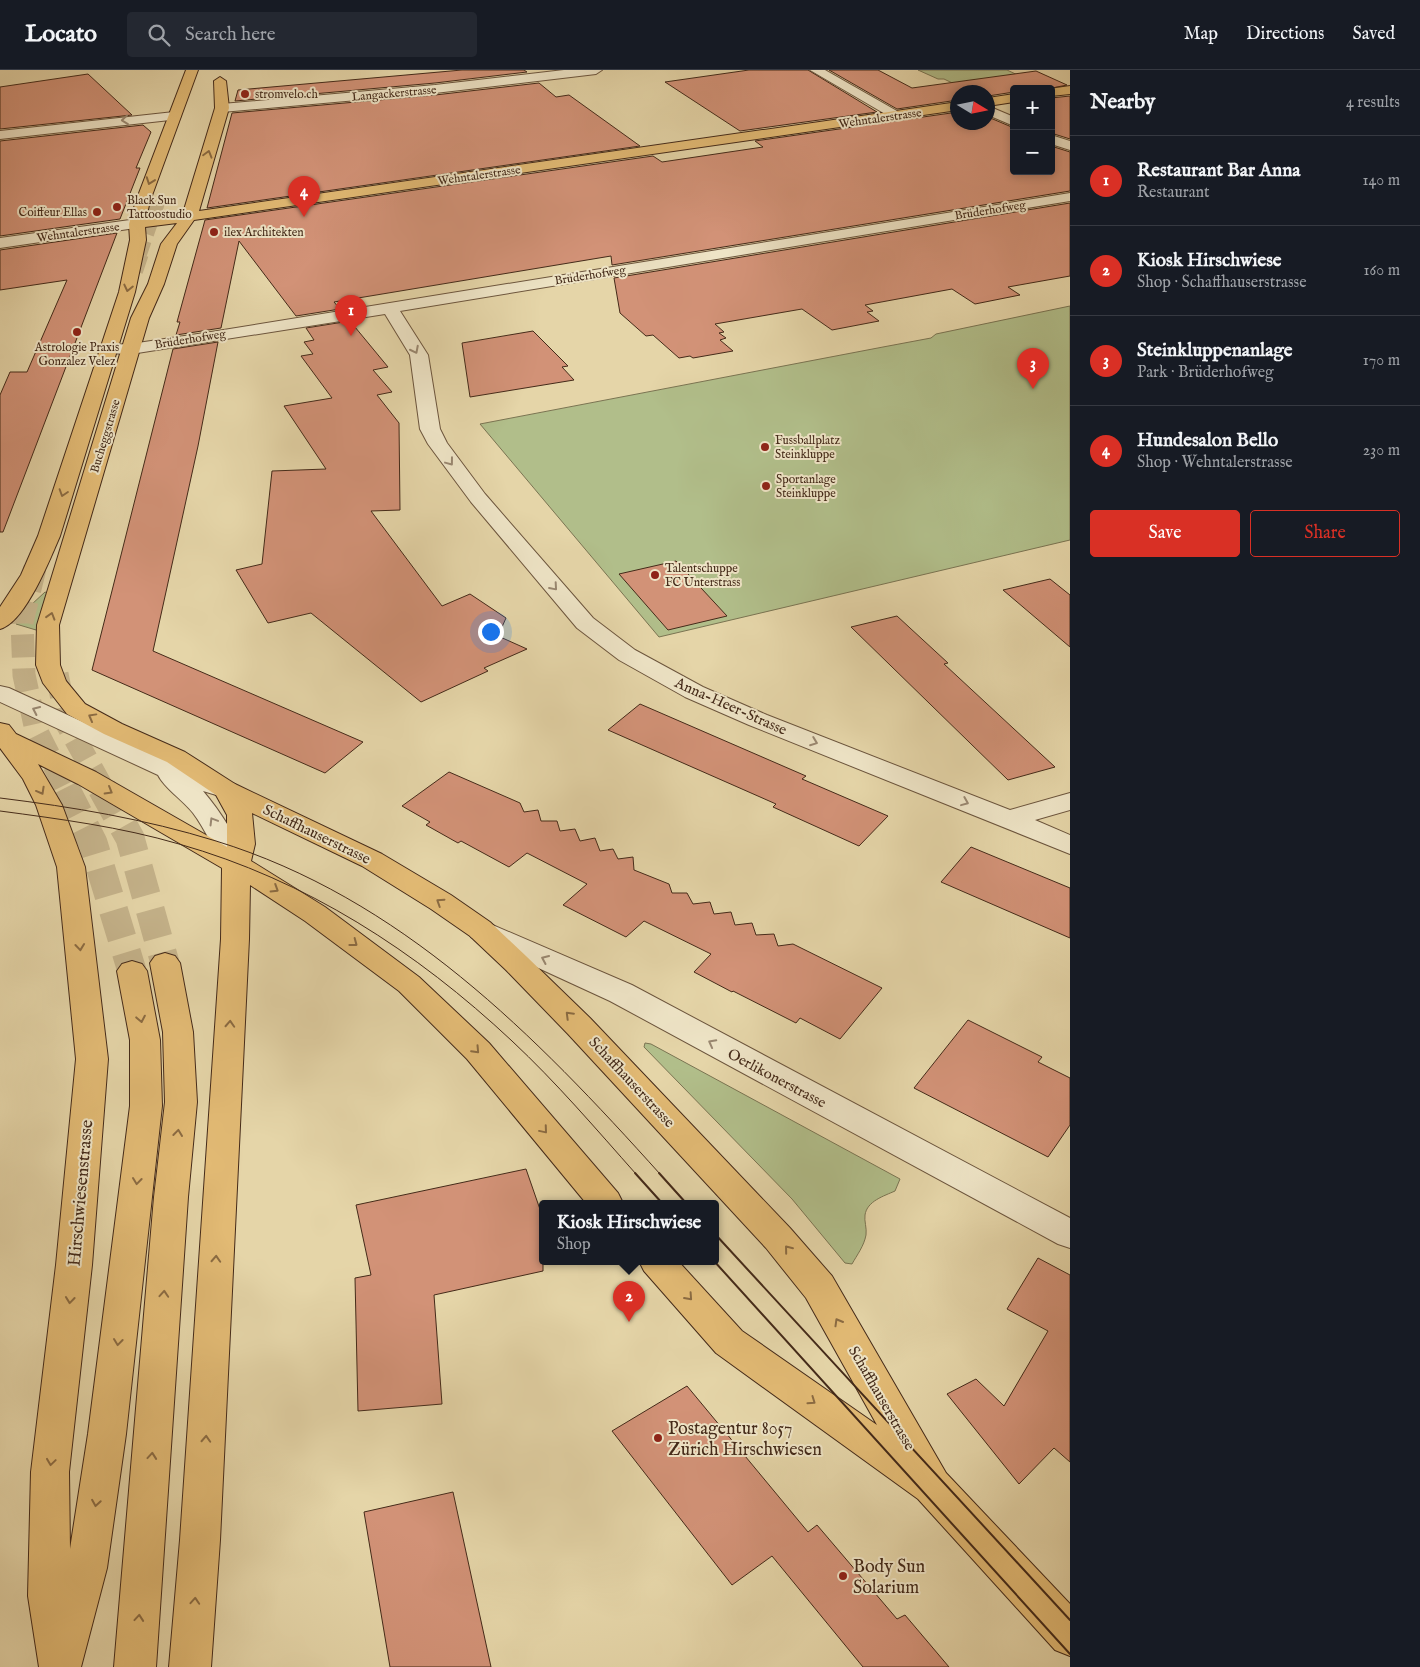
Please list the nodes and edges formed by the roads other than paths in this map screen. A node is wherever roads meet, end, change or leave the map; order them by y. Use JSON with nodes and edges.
{"nodes":[{"id":1,"x":192,"y":70,"type":"edge"},
{"id":2,"x":204,"y":70,"type":"edge"},
{"id":3,"x":596,"y":70,"type":"edge"},
{"id":4,"x":816,"y":70,"type":"edge"},
{"id":5,"x":222,"y":75,"type":"edge"},
{"id":6,"x":1070,"y":90,"type":"edge"},
{"id":7,"x":1055,"y":92,"type":"edge"},
{"id":8,"x":1010,"y":99,"type":"edge"},
{"id":9,"x":995,"y":101,"type":"edge"},
{"id":10,"x":207,"y":104,"type":"dead end"},
{"id":11,"x":950,"y":107,"type":"edge"},
{"id":12,"x":222,"y":108,"type":"junction"},
{"id":13,"x":995,"y":113,"type":"edge"},
{"id":14,"x":897,"y":115,"type":"junction"},
{"id":15,"x":174,"y":116,"type":"junction"},
{"id":16,"x":1010,"y":120,"type":"edge"},
{"id":17,"x":0,"y":135,"type":"edge"},
{"id":18,"x":1055,"y":140,"type":"edge"},
{"id":19,"x":1070,"y":146,"type":"edge"},
{"id":20,"x":163,"y":188,"type":"tunnel mouth"},
{"id":21,"x":1070,"y":197,"type":"edge"},
{"id":22,"x":189,"y":217,"type":"junction"},
{"id":23,"x":137,"y":224,"type":"junction"},
{"id":24,"x":0,"y":243,"type":"edge"},
{"id":25,"x":390,"y":308,"type":"junction"},
{"id":26,"x":131,"y":348,"type":"junction"},
{"id":27,"x":110,"y":349,"type":"junction"},
{"id":28,"x":0,"y":622,"type":"edge"},
{"id":29,"x":48,"y":664,"type":"joint"},
{"id":30,"x":0,"y":693,"type":"edge"},
{"id":31,"x":1,"y":734,"type":"edge"},
{"id":32,"x":160,"y":767,"type":"junction"},
{"id":33,"x":226,"y":790,"type":"junction"},
{"id":34,"x":1070,"y":801,"type":"edge"},
{"id":35,"x":1009,"y":819,"type":"junction"},
{"id":36,"x":1070,"y":845,"type":"edge"},
{"id":37,"x":236,"y":864,"type":"junction"},
{"id":38,"x":480,"y":930,"type":"junction"},
{"id":39,"x":603,"y":1200,"type":"edge"},
{"id":40,"x":1070,"y":1234,"type":"edge"},
{"id":41,"x":660,"y":1265,"type":"edge"},
{"id":42,"x":932,"y":1486,"type":"junction"},
{"id":43,"x":1070,"y":1635,"type":"edge"},
{"id":44,"x":60,"y":1667,"type":"edge"},
{"id":45,"x":135,"y":1667,"type":"edge"},
{"id":46,"x":190,"y":1667,"type":"edge"}],
"edges":[{"from":1,"to":15,"type":"main road","name":"Bucheggstrasse"},
{"from":2,"to":20,"type":"main road"},
{"from":3,"to":12,"type":"street","name":"Langackerstrasse"},
{"from":4,"to":14,"type":"street"},
{"from":5,"to":10,"type":"main road"},
{"from":5,"to":12,"type":"main road"},
{"from":6,"to":7,"type":"main road"},
{"from":8,"to":9,"type":"main road"},
{"from":11,"to":14,"type":"main road","name":"Wehntalerstrasse"},
{"from":22,"to":12,"type":"main road","name":"Bucheggstrasse","one_way":true},
{"from":13,"to":16,"type":"street"},
{"from":14,"to":22,"type":"main road","name":"Wehntalerstrasse"},
{"from":15,"to":17,"type":"street","one_way":true},
{"from":15,"to":23,"type":"main road","name":"Bucheggstrasse","one_way":true},
{"from":18,"to":19,"type":"street"},
{"from":21,"to":25,"type":"street","name":"Brüderhofweg"},
{"from":22,"to":23,"type":"main road","name":"Wehntalerstrasse"},
{"from":22,"to":26,"type":"main road","name":"Bucheggstrasse"},
{"from":23,"to":24,"type":"street","name":"Wehntalerstrasse"},
{"from":23,"to":27,"type":"main road","name":"Bucheggstrasse","one_way":true},
{"from":25,"to":26,"type":"street","name":"Brüderhofweg"},
{"from":25,"to":35,"type":"street","name":"Anna-Heer-Strasse","one_way":true},
{"from":26,"to":27,"type":"street","name":"Brüderhofweg"},
{"from":29,"to":26,"type":"main road","name":"Bucheggstrasse","one_way":true},
{"from":27,"to":28,"type":"main road","name":"Bucheggstrasse","one_way":true},
{"from":33,"to":29,"type":"main road","name":"Schaffhauserstrasse","one_way":true},
{"from":32,"to":30,"type":"street","name":"Schaffhauserstrasse","one_way":true},
{"from":31,"to":37,"type":"main road","one_way":true},
{"from":31,"to":44,"type":"main road","name":"Hirschwiesenstrasse","one_way":true},
{"from":32,"to":33,"type":"street","name":"Schaffhauserstrasse"},
{"from":37,"to":32,"type":"street","one_way":true},
{"from":33,"to":37,"type":"main road"},
{"from":38,"to":33,"type":"main road","name":"Schaffhauserstrasse","one_way":true},
{"from":34,"to":35,"type":"street"},
{"from":35,"to":36,"type":"street","name":"Anna-Heer-Strasse"},
{"from":37,"to":39,"type":"main road","one_way":true},
{"from":46,"to":37,"type":"main road","one_way":true},
{"from":40,"to":38,"type":"street","name":"Oerlikonerstrasse","one_way":true},
{"from":42,"to":38,"type":"main road","name":"Schaffhauserstrasse","one_way":true},
{"from":41,"to":42,"type":"main road","name":"Schaffhauserstrasse","one_way":true},
{"from":42,"to":43,"type":"main road","name":"Schaffhauserstrasse"},
{"from":45,"to":44,"type":"main road","one_way":true}]}
